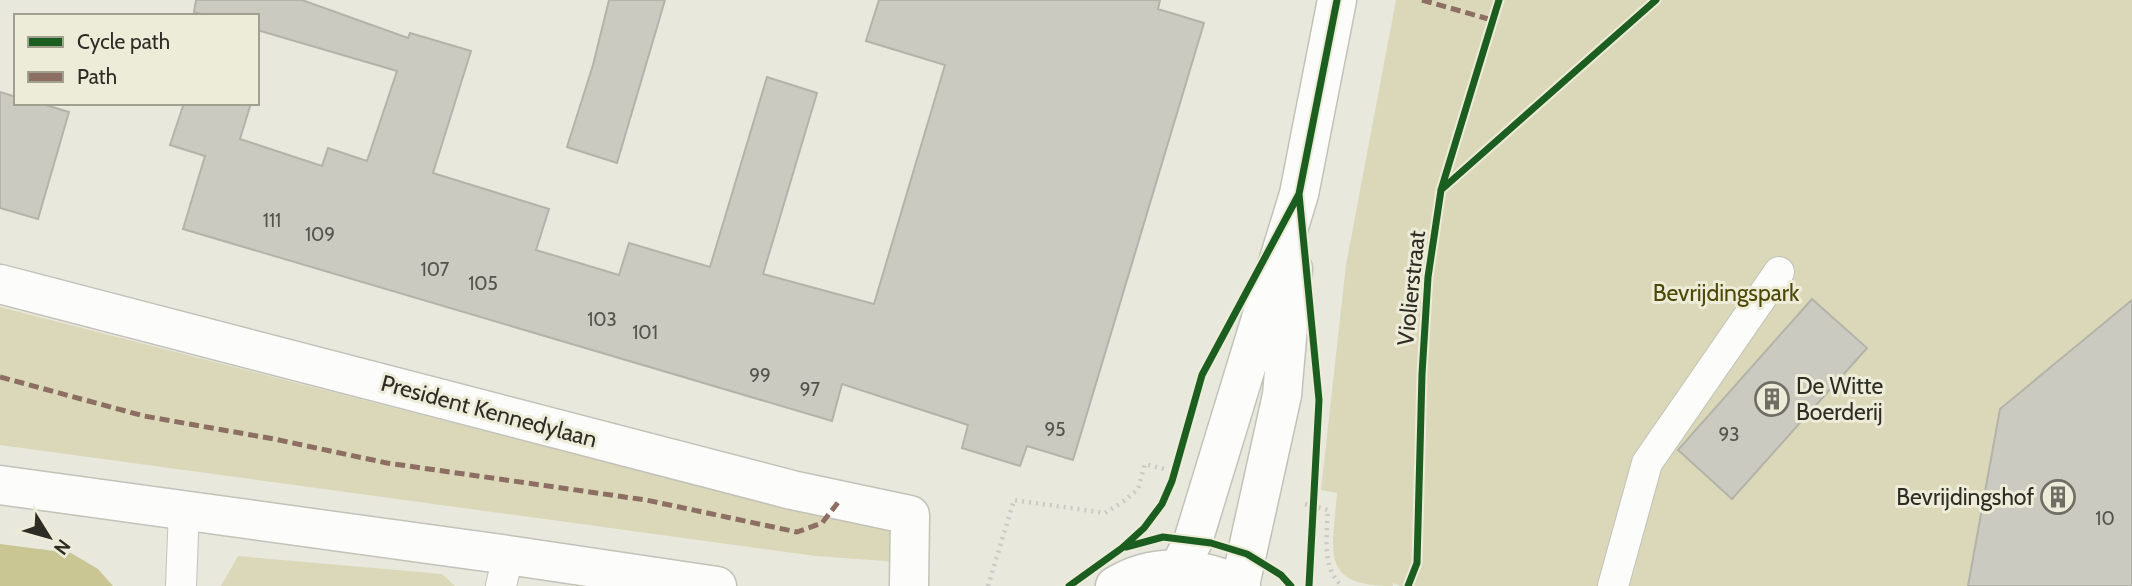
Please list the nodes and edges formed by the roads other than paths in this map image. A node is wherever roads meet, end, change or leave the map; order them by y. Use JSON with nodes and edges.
{"nodes":[{"id":1,"x":1337,"y":0,"type":"edge"},
{"id":2,"x":1299,"y":194,"type":"junction"},
{"id":3,"x":1779,"y":272,"type":"dead end"},
{"id":4,"x":0,"y":285,"type":"edge"},
{"id":5,"x":0,"y":485,"type":"edge"},
{"id":6,"x":184,"y":509,"type":"junction"},
{"id":7,"x":1179,"y":568,"type":"junction"},
{"id":8,"x":505,"y":570,"type":"edge"},
{"id":9,"x":181,"y":586,"type":"edge"},
{"id":10,"x":718,"y":586,"type":"edge"},
{"id":11,"x":909,"y":586,"type":"edge"},
{"id":12,"x":1115,"y":586,"type":"edge"},
{"id":13,"x":1241,"y":586,"type":"edge"},
{"id":14,"x":1614,"y":586,"type":"edge"}],
"edges":[{"from":1,"to":2,"type":"street"},
{"from":2,"to":7,"type":"street"},
{"from":2,"to":13,"type":"street"},
{"from":3,"to":14,"type":"lane"},
{"from":4,"to":11,"type":"street","name":"President Kennedylaan"},
{"from":5,"to":6,"type":"street"},
{"from":6,"to":8,"type":"street"},
{"from":6,"to":9,"type":"lane"},
{"from":7,"to":12,"type":"street"},
{"from":7,"to":13,"type":"street"},
{"from":8,"to":10,"type":"street"}]}
